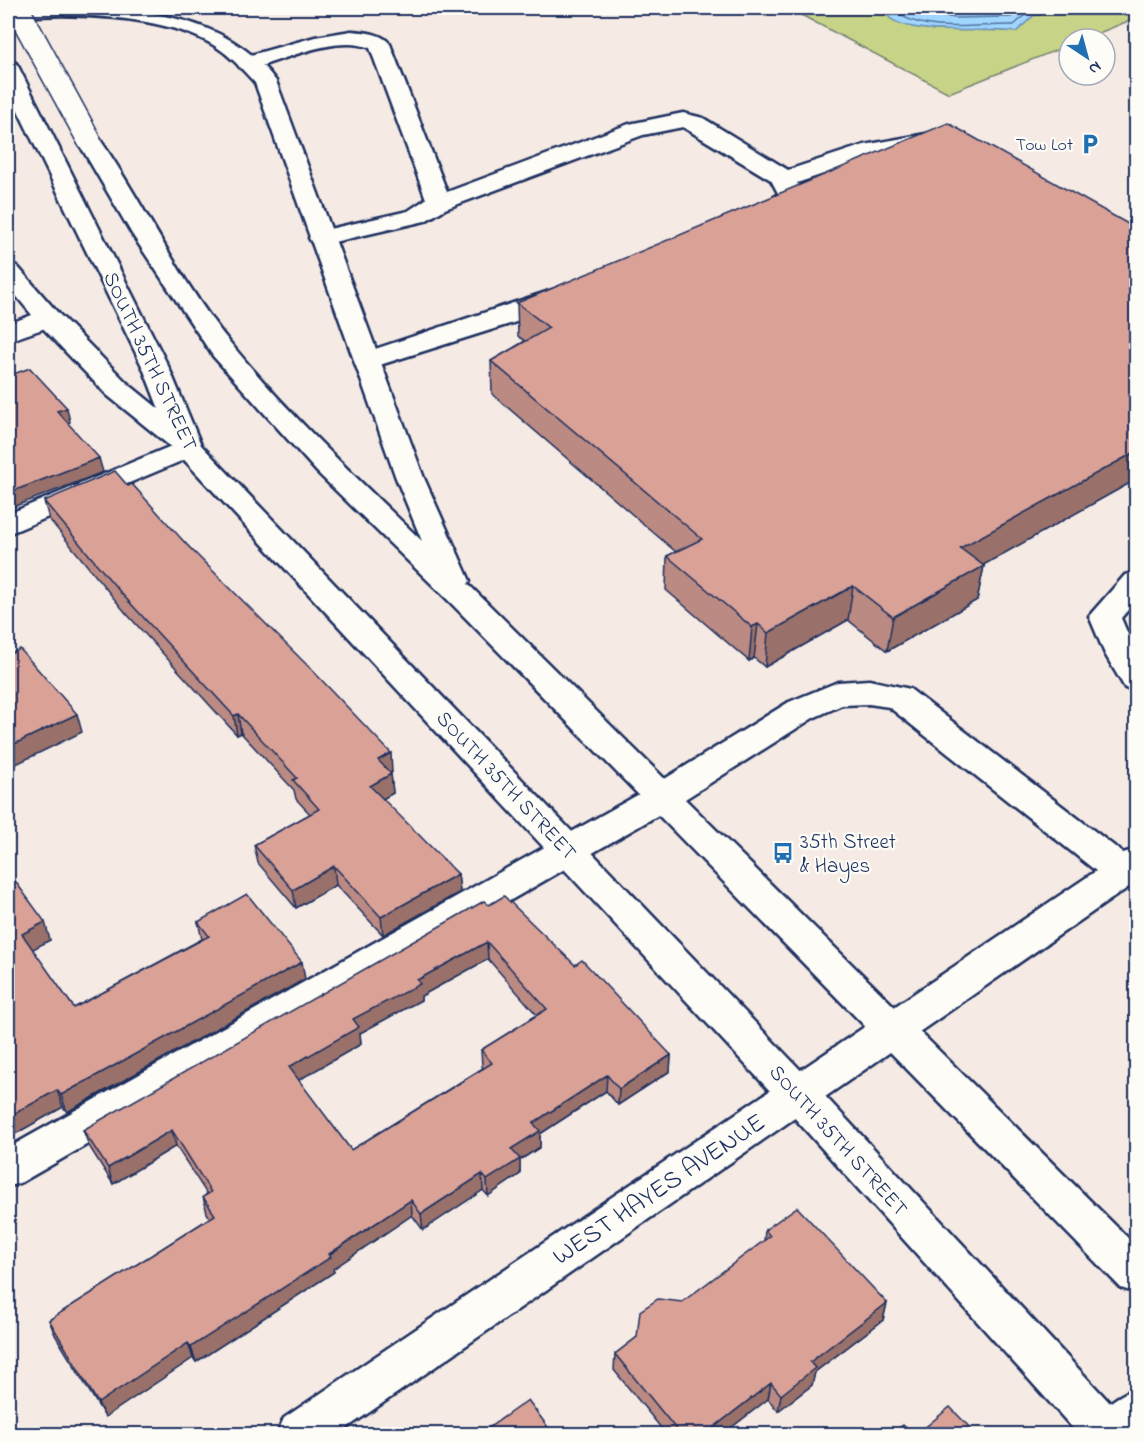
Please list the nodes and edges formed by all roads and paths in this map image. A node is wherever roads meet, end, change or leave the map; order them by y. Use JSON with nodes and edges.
{"nodes":[{"id":1,"x":17,"y":8,"type":"edge"},
{"id":2,"x":70,"y":9,"type":"edge"},
{"id":3,"x":8,"y":12,"type":"edge"},
{"id":4,"x":248,"y":63,"type":"junction"},
{"id":5,"x":8,"y":68,"type":"edge"},
{"id":6,"x":962,"y":145,"type":"edge"},
{"id":7,"x":783,"y":180,"type":"junction"},
{"id":8,"x":436,"y":204,"type":"junction"},
{"id":9,"x":736,"y":225,"type":"edge"},
{"id":10,"x":321,"y":238,"type":"junction"},
{"id":11,"x":8,"y":271,"type":"edge"},
{"id":12,"x":583,"y":286,"type":"edge"},
{"id":13,"x":48,"y":318,"type":"junction"},
{"id":14,"x":8,"y":333,"type":"edge"},
{"id":15,"x":367,"y":362,"type":"junction"},
{"id":16,"x":188,"y":448,"type":"junction"},
{"id":17,"x":8,"y":525,"type":"edge"},
{"id":18,"x":1137,"y":582,"type":"edge"},
{"id":19,"x":462,"y":596,"type":"junction"},
{"id":20,"x":1137,"y":680,"type":"edge"},
{"id":21,"x":662,"y":797,"type":"junction"},
{"id":22,"x":567,"y":849,"type":"junction"},
{"id":23,"x":1130,"y":867,"type":"edge"},
{"id":24,"x":893,"y":1030,"type":"junction"},
{"id":25,"x":797,"y":1093,"type":"junction"},
{"id":26,"x":8,"y":1169,"type":"edge"},
{"id":27,"x":1137,"y":1274,"type":"edge"},
{"id":28,"x":1137,"y":1410,"type":"edge"},
{"id":29,"x":300,"y":1434,"type":"edge"},
{"id":30,"x":1108,"y":1434,"type":"edge"}],
"edges":[{"from":1,"to":19,"type":"main road","bridge":true},
{"from":2,"to":3,"type":"main road"},
{"from":2,"to":4,"type":"main road"},
{"from":4,"to":8,"type":"main road"},
{"from":4,"to":10,"type":"main road"},
{"from":5,"to":16,"type":"main road","name":"SOUTH 35TH STREET"},
{"from":6,"to":7,"type":"main road"},
{"from":7,"to":8,"type":"main road"},
{"from":7,"to":9,"type":"main road"},
{"from":8,"to":10,"type":"main road"},
{"from":10,"to":15,"type":"main road"},
{"from":11,"to":13,"type":"main road"},
{"from":12,"to":15,"type":"main road"},
{"from":13,"to":14,"type":"main road"},
{"from":13,"to":16,"type":"main road"},
{"from":15,"to":19,"type":"main road"},
{"from":16,"to":17,"type":"main road"},
{"from":16,"to":22,"type":"main road","name":"SOUTH 35TH STREET"},
{"from":18,"to":20,"type":"main road"},
{"from":19,"to":21,"type":"main road"},
{"from":21,"to":22,"type":"main road"},
{"from":21,"to":23,"type":"main road"},
{"from":21,"to":24,"type":"main road"},
{"from":22,"to":25,"type":"main road","name":"SOUTH 35TH STREET"},
{"from":22,"to":26,"type":"main road"},
{"from":23,"to":24,"type":"main road","name":"WEST HAYES AVENUE"},
{"from":24,"to":25,"type":"main road","name":"WEST HAYES AVENUE"},
{"from":24,"to":27,"type":"main road"},
{"from":25,"to":29,"type":"main road","name":"WEST HAYES AVENUE"},
{"from":25,"to":30,"type":"main road","name":"SOUTH 35TH STREET"},
{"from":28,"to":30,"type":"main road"}]}
